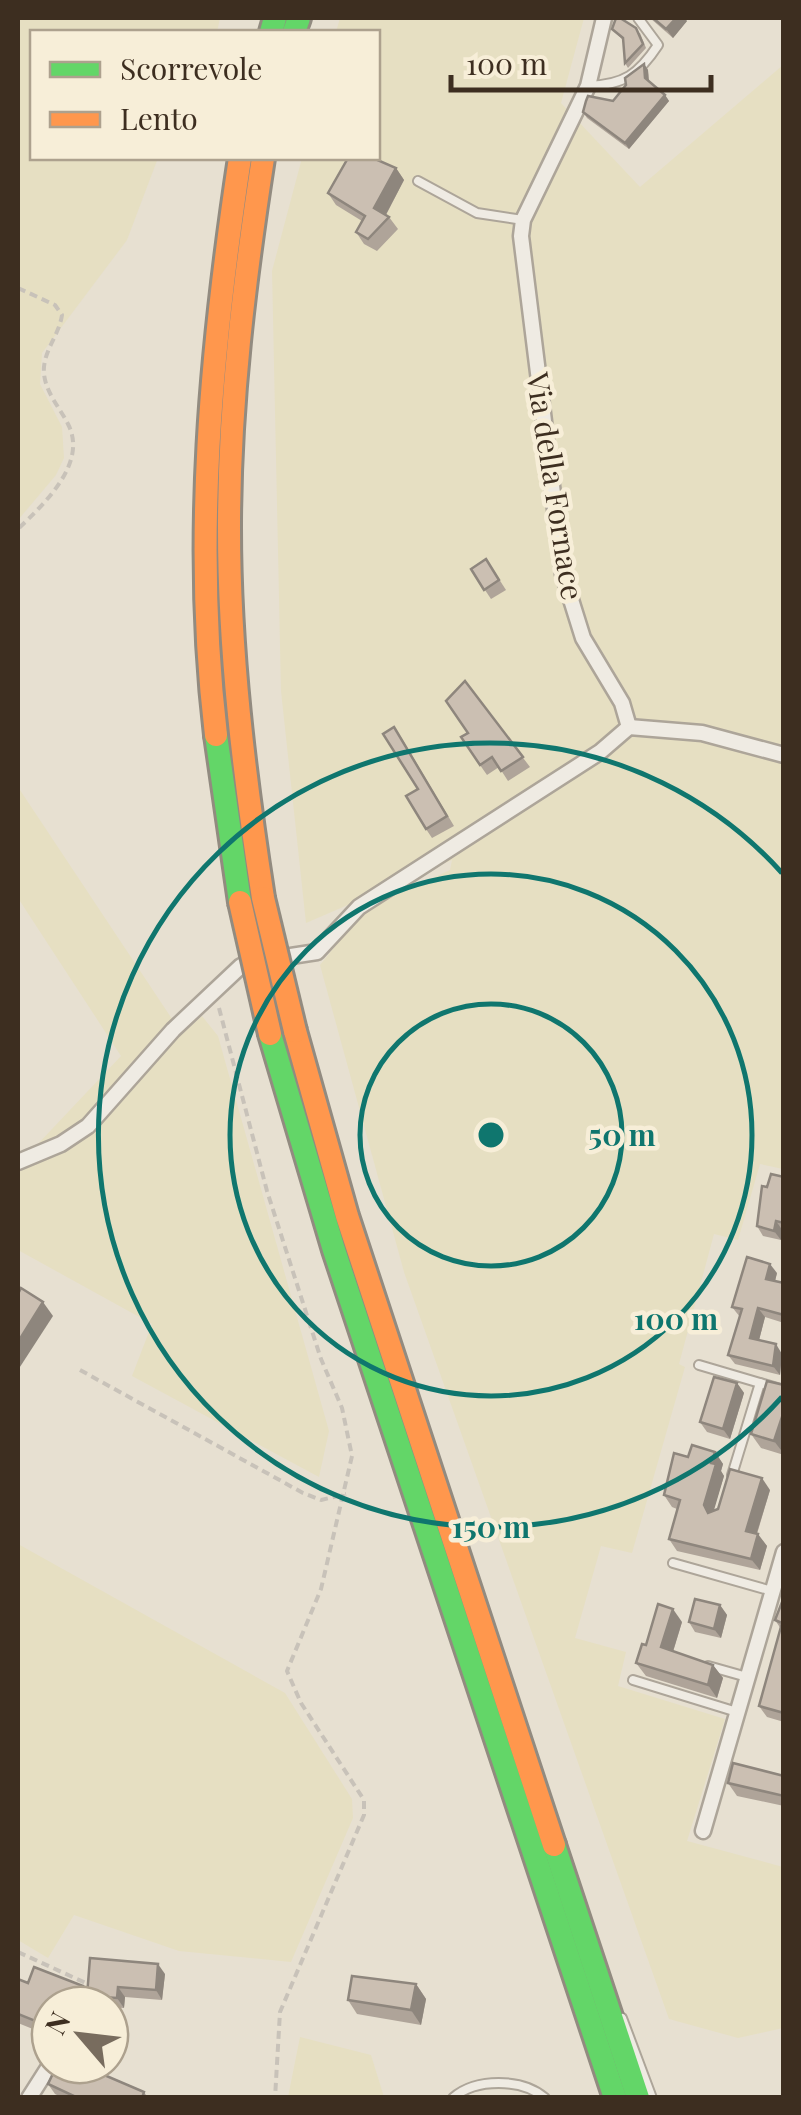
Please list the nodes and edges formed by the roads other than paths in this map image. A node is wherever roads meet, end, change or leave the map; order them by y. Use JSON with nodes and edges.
{"nodes":[{"id":1,"x":604,"y":18,"type":"edge"},
{"id":2,"x":638,"y":18,"type":"edge"},
{"id":3,"x":588,"y":86,"type":"junction"},
{"id":4,"x":240,"y":160,"type":"edge"},
{"id":5,"x":263,"y":160,"type":"edge"},
{"id":6,"x":418,"y":181,"type":"dead end"},
{"id":7,"x":522,"y":220,"type":"junction"},
{"id":8,"x":629,"y":727,"type":"junction"},
{"id":9,"x":784,"y":755,"type":"edge"},
{"id":10,"x":252,"y":900,"type":"junction"},
{"id":11,"x":291,"y":956,"type":"dead end"},
{"id":12,"x":241,"y":966,"type":"dead end"},
{"id":13,"x":18,"y":1162,"type":"edge"},
{"id":14,"x":699,"y":1365,"type":"dead end"},
{"id":15,"x":760,"y":1383,"type":"junction"},
{"id":16,"x":784,"y":1390,"type":"edge"},
{"id":17,"x":729,"y":1484,"type":"edge"},
{"id":18,"x":784,"y":1552,"type":"edge"},
{"id":19,"x":673,"y":1562,"type":"dead end"},
{"id":20,"x":775,"y":1599,"type":"edge"},
{"id":21,"x":694,"y":1662,"type":"edge"},
{"id":22,"x":747,"y":1676,"type":"junction"},
{"id":23,"x":633,"y":1680,"type":"dead end"},
{"id":24,"x":737,"y":1712,"type":"junction"},
{"id":25,"x":703,"y":1831,"type":"dead end"},
{"id":26,"x":600,"y":1981,"type":"junction"},
{"id":27,"x":453,"y":2098,"type":"edge"},
{"id":28,"x":545,"y":2098,"type":"edge"},
{"id":29,"x":615,"y":2098,"type":"edge"},
{"id":30,"x":638,"y":2098,"type":"edge"},
{"id":31,"x":652,"y":2098,"type":"edge"}],
"edges":[{"from":1,"to":3,"type":"street"},
{"from":2,"to":3,"type":"lane"},
{"from":3,"to":7,"type":"street"},
{"from":4,"to":10,"type":"highway"},
{"from":5,"to":10,"type":"highway"},
{"from":6,"to":7,"type":"lane"},
{"from":7,"to":8,"type":"street","name":"Via della Fornace"},
{"from":8,"to":9,"type":"street"},
{"from":8,"to":11,"type":"street"},
{"from":10,"to":26,"type":"highway","bridge":true},
{"from":10,"to":29,"type":"highway","bridge":true},
{"from":12,"to":13,"type":"street"},
{"from":14,"to":15,"type":"lane"},
{"from":15,"to":16,"type":"lane"},
{"from":15,"to":17,"type":"lane"},
{"from":18,"to":20,"type":"street"},
{"from":19,"to":20,"type":"lane"},
{"from":20,"to":22,"type":"street"},
{"from":21,"to":22,"type":"lane"},
{"from":22,"to":24,"type":"street"},
{"from":23,"to":24,"type":"lane"},
{"from":24,"to":25,"type":"street"},
{"from":26,"to":30,"type":"highway"},
{"from":26,"to":31,"type":"lane"},
{"from":27,"to":28,"type":"lane"}]}
